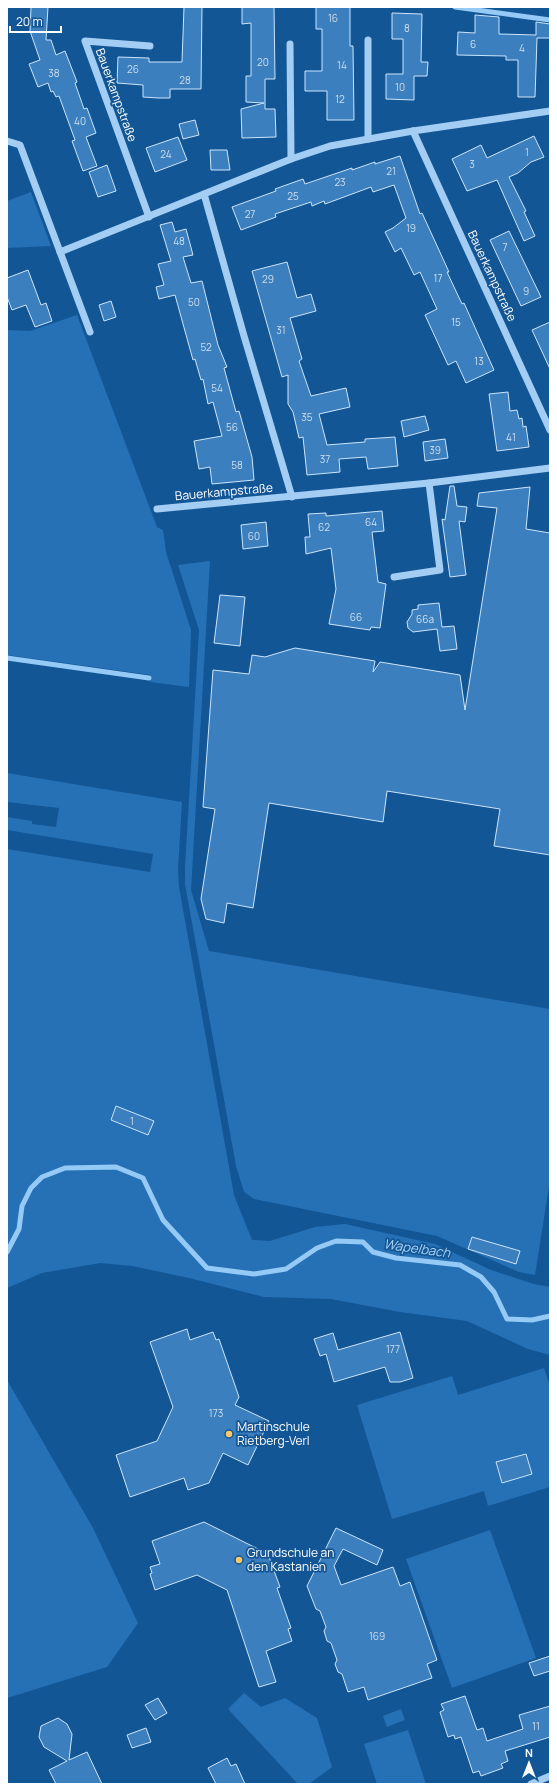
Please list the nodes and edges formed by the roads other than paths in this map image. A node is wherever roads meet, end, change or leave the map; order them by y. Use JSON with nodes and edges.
{"nodes":[{"id":1,"x":368,"y":40,"type":"dead end"},
{"id":2,"x":290,"y":44,"type":"dead end"},
{"id":3,"x":150,"y":46,"type":"dead end"},
{"id":4,"x":550,"y":111,"type":"edge"},
{"id":5,"x":413,"y":131,"type":"junction"},
{"id":6,"x":368,"y":139,"type":"junction"},
{"id":7,"x":7,"y":141,"type":"edge"},
{"id":8,"x":291,"y":159,"type":"junction"},
{"id":9,"x":204,"y":194,"type":"junction"},
{"id":10,"x":149,"y":217,"type":"junction"},
{"id":11,"x":60,"y":252,"type":"junction"},
{"id":12,"x":90,"y":332,"type":"dead end"},
{"id":13,"x":550,"y":430,"type":"edge"},
{"id":14,"x":550,"y":468,"type":"edge"},
{"id":15,"x":429,"y":483,"type":"junction"},
{"id":16,"x":292,"y":496,"type":"junction"},
{"id":17,"x":157,"y":509,"type":"dead end"},
{"id":18,"x":394,"y":577,"type":"dead end"},
{"id":19,"x":550,"y":1776,"type":"edge"},
{"id":20,"x":531,"y":1784,"type":"edge"}],
"edges":[{"from":1,"to":6,"type":"street"},
{"from":2,"to":8,"type":"street"},
{"from":3,"to":10,"type":"street","name":"Bauerkampstraße"},
{"from":4,"to":5,"type":"street"},
{"from":5,"to":6,"type":"street"},
{"from":5,"to":13,"type":"street","name":"Bauerkampstraße"},
{"from":6,"to":8,"type":"street"},
{"from":7,"to":11,"type":"street"},
{"from":8,"to":9,"type":"street"},
{"from":9,"to":10,"type":"street"},
{"from":9,"to":16,"type":"street","name":"Bauerkampstraße"},
{"from":10,"to":11,"type":"street"},
{"from":11,"to":12,"type":"street"},
{"from":14,"to":15,"type":"street","name":"Bauerkampstraße"},
{"from":15,"to":16,"type":"street","name":"Bauerkampstraße"},
{"from":15,"to":18,"type":"street"},
{"from":16,"to":17,"type":"street","name":"Bauerkampstraße"},
{"from":19,"to":20,"type":"street"}]}
